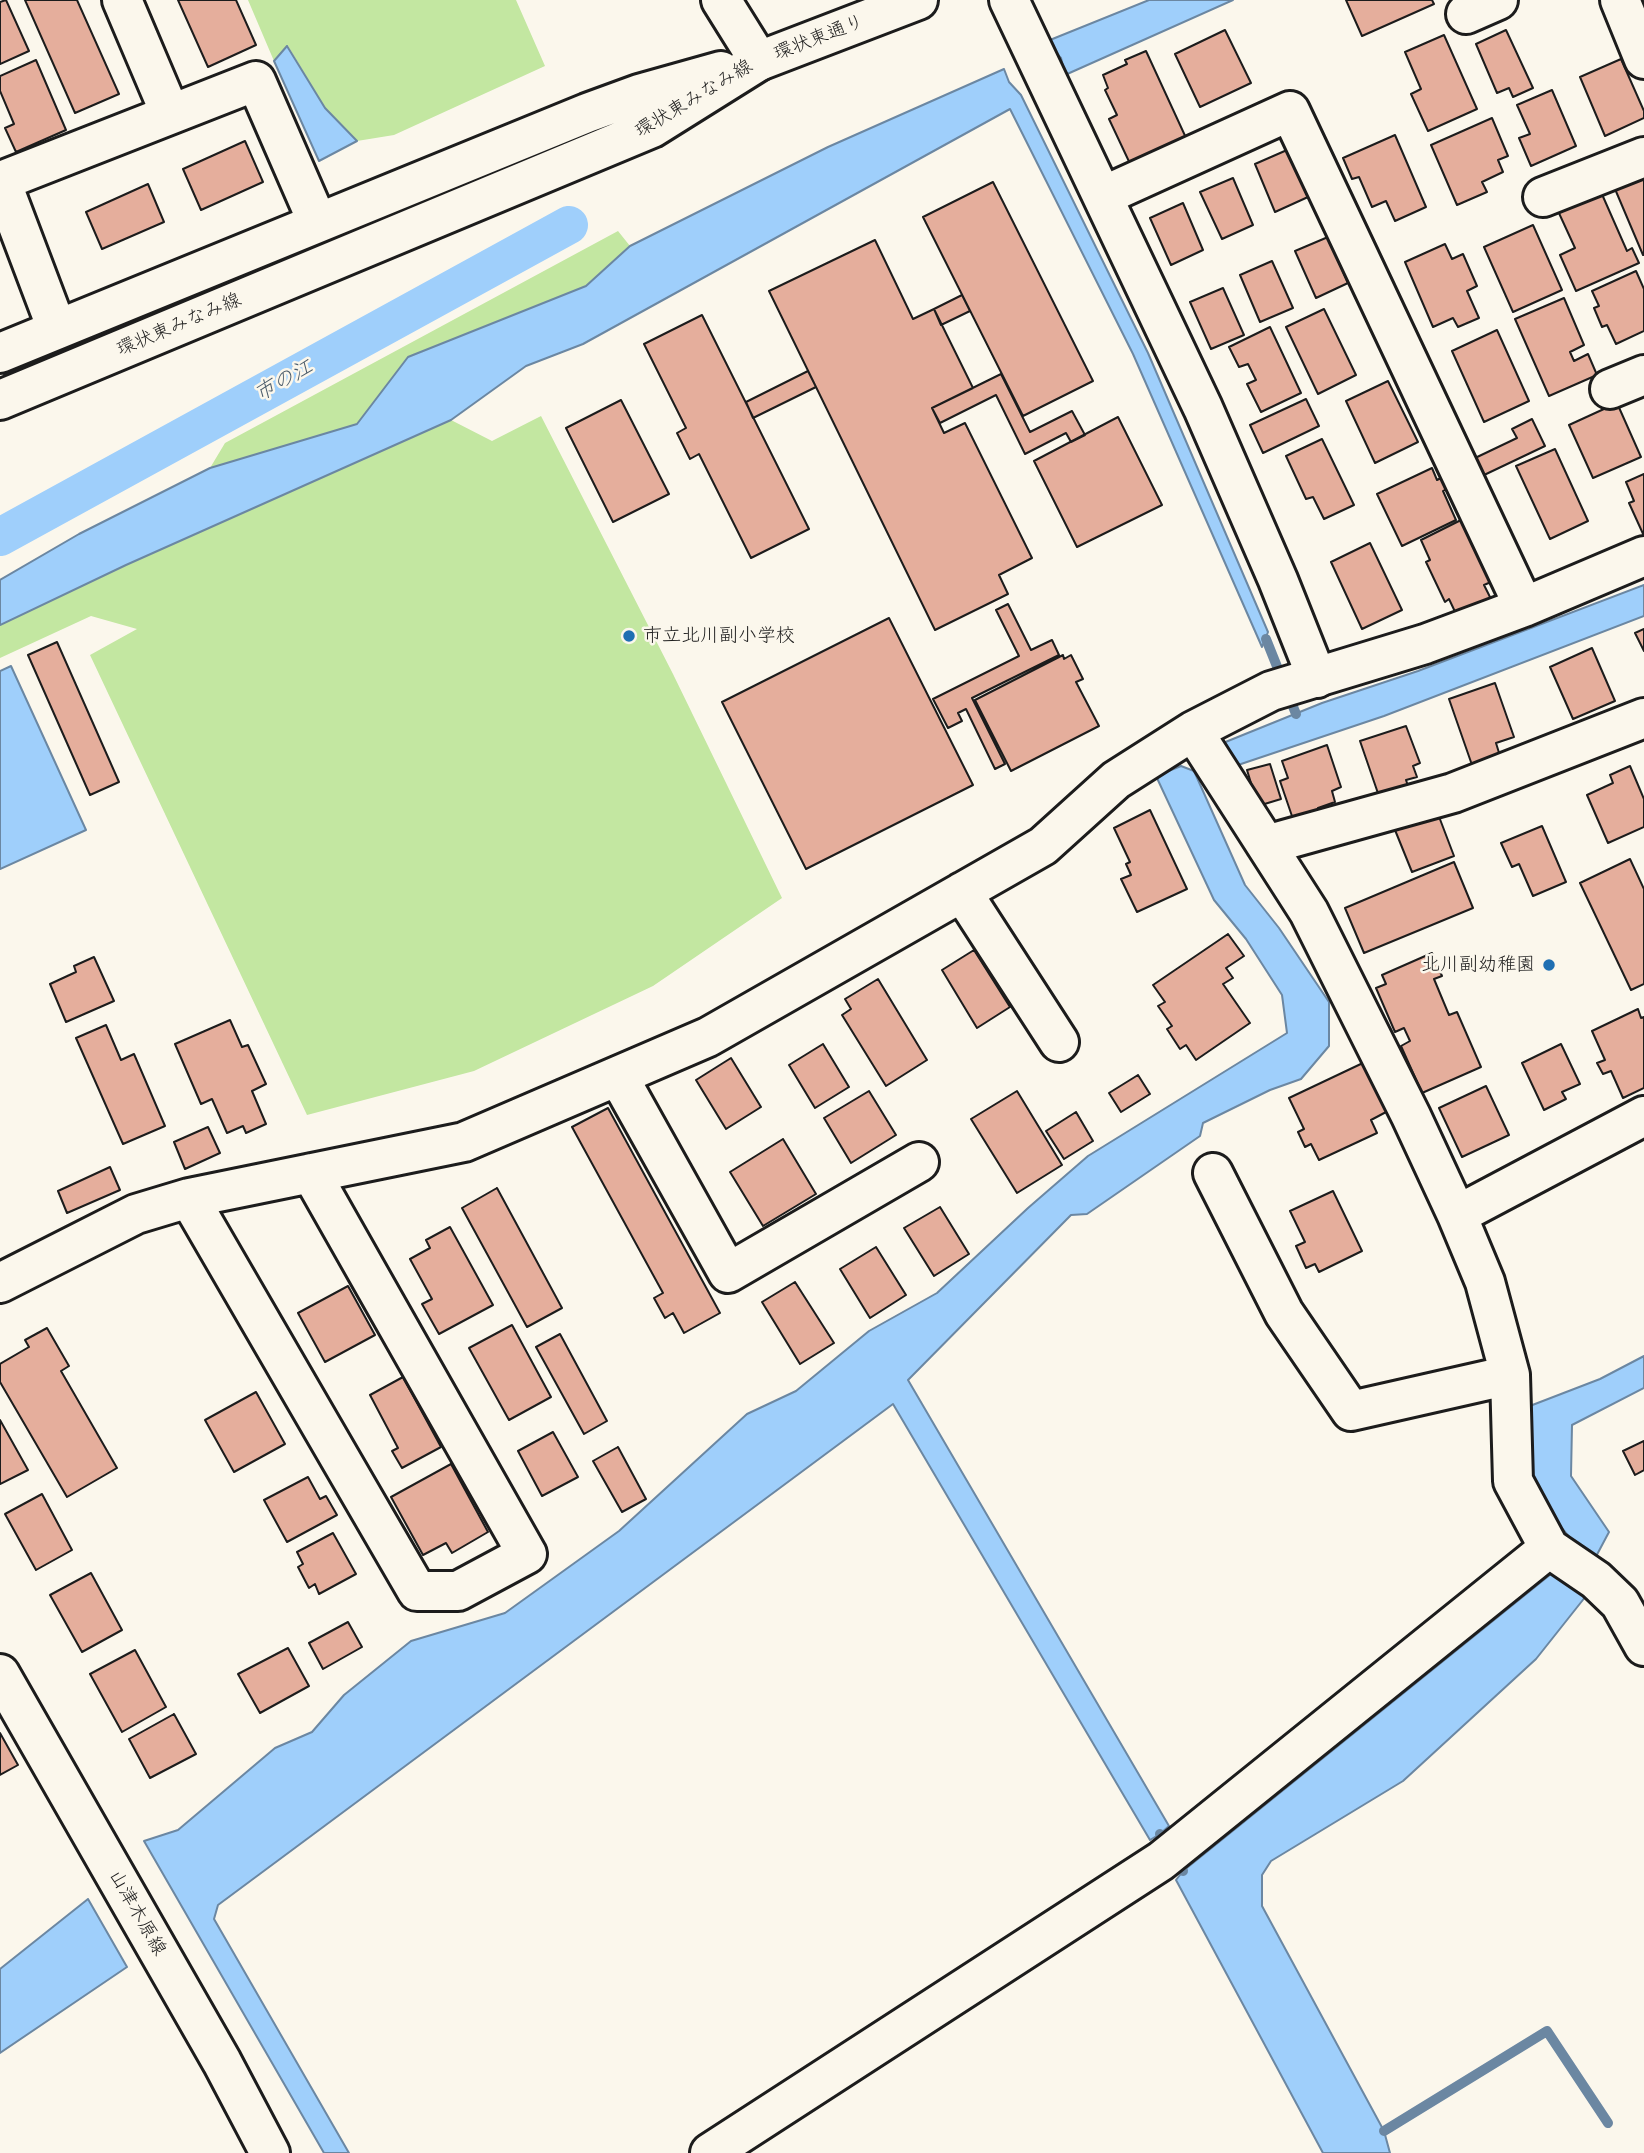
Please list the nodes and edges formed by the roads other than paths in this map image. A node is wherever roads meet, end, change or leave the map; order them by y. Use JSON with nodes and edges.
{"nodes":[{"id":1,"x":122,"y":0,"type":"edge"},
{"id":2,"x":721,"y":0,"type":"edge"},
{"id":3,"x":918,"y":0,"type":"edge"},
{"id":4,"x":1009,"y":0,"type":"edge"},
{"id":5,"x":1620,"y":0,"type":"edge"},
{"id":6,"x":1644,"y":59,"type":"edge"},
{"id":7,"x":759,"y":61,"type":"junction"},
{"id":8,"x":170,"y":113,"type":"junction"},
{"id":9,"x":1644,"y":157,"type":"edge"},
{"id":10,"x":1,"y":180,"type":"edge"},
{"id":11,"x":1103,"y":196,"type":"junction"},
{"id":12,"x":1543,"y":197,"type":"dead end"},
{"id":13,"x":317,"y":221,"type":"junction"},
{"id":14,"x":57,"y":329,"type":"junction"},
{"id":15,"x":0,"y":353,"type":"edge"},
{"id":16,"x":0,"y":400,"type":"edge"},
{"id":17,"x":1644,"y":556,"type":"edge"},
{"id":18,"x":1524,"y":607,"type":"junction"},
{"id":19,"x":1298,"y":683,"type":"junction"},
{"id":20,"x":1644,"y":718,"type":"edge"},
{"id":21,"x":1207,"y":752,"type":"junction"},
{"id":22,"x":1266,"y":845,"type":"junction"},
{"id":23,"x":962,"y":892,"type":"junction"},
{"id":24,"x":1059,"y":1042,"type":"dead end"},
{"id":25,"x":618,"y":1076,"type":"junction"},
{"id":26,"x":1644,"y":1116,"type":"edge"},
{"id":27,"x":919,"y":1163,"type":"dead end"},
{"id":28,"x":311,"y":1173,"type":"junction"},
{"id":29,"x":1213,"y":1173,"type":"dead end"},
{"id":30,"x":189,"y":1198,"type":"junction"},
{"id":31,"x":1457,"y":1215,"type":"junction"},
{"id":32,"x":0,"y":1283,"type":"edge"},
{"id":33,"x":1510,"y":1375,"type":"junction"},
{"id":34,"x":1596,"y":1577,"type":"edge"},
{"id":35,"x":1644,"y":1646,"type":"edge"},
{"id":36,"x":0,"y":1674,"type":"edge"},
{"id":37,"x":270,"y":2153,"type":"edge"},
{"id":38,"x":710,"y":2153,"type":"edge"}],
"edges":[{"from":1,"to":8,"type":"street"},
{"from":2,"to":7,"type":"street"},
{"from":3,"to":7,"type":"street","name":"環状東通り"},
{"from":4,"to":11,"type":"street"},
{"from":5,"to":6,"type":"street"},
{"from":7,"to":13,"type":"street","name":"環状東みなみ線"},
{"from":7,"to":16,"type":"street","name":"環状東みなみ線"},
{"from":8,"to":10,"type":"street"},
{"from":8,"to":13,"type":"street"},
{"from":9,"to":12,"type":"street"},
{"from":10,"to":14,"type":"street"},
{"from":11,"to":18,"type":"street"},
{"from":11,"to":19,"type":"street"},
{"from":13,"to":14,"type":"street","name":"環状東みなみ線"},
{"from":14,"to":15,"type":"street","name":"環状東みなみ線"},
{"from":17,"to":18,"type":"street"},
{"from":18,"to":19,"type":"street"},
{"from":19,"to":21,"type":"street"},
{"from":20,"to":22,"type":"street"},
{"from":21,"to":22,"type":"street"},
{"from":21,"to":23,"type":"street"},
{"from":22,"to":31,"type":"street"},
{"from":23,"to":24,"type":"street"},
{"from":23,"to":25,"type":"street"},
{"from":25,"to":27,"type":"street"},
{"from":25,"to":28,"type":"street"},
{"from":26,"to":31,"type":"street"},
{"from":28,"to":30,"type":"street"},
{"from":28,"to":30,"type":"street"},
{"from":29,"to":33,"type":"street"},
{"from":30,"to":32,"type":"street"},
{"from":31,"to":33,"type":"street"},
{"from":33,"to":34,"type":"street"},
{"from":34,"to":35,"type":"street"},
{"from":34,"to":38,"type":"street"},
{"from":36,"to":37,"type":"street","name":"山津木原線"}]}
